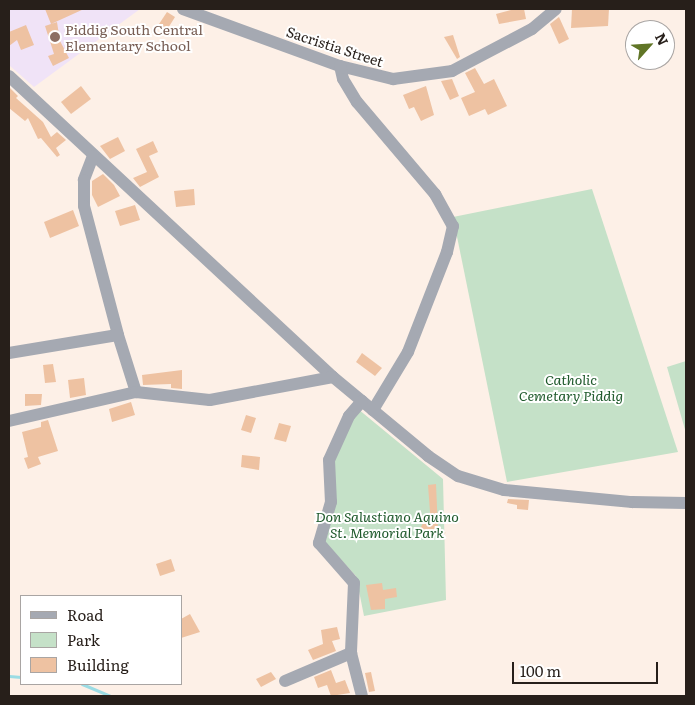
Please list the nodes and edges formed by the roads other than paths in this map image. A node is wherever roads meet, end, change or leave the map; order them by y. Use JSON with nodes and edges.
{"nodes":[{"id":1,"x":183,"y":9,"type":"edge"},
{"id":2,"x":556,"y":9,"type":"edge"},
{"id":3,"x":340,"y":66,"type":"junction"},
{"id":4,"x":9,"y":76,"type":"edge"},
{"id":5,"x":93,"y":156,"type":"junction"},
{"id":6,"x":118,"y":335,"type":"junction"},
{"id":7,"x":9,"y":353,"type":"edge"},
{"id":8,"x":333,"y":377,"type":"junction"},
{"id":9,"x":136,"y":392,"type":"junction"},
{"id":10,"x":362,"y":401,"type":"junction"},
{"id":11,"x":373,"y":410,"type":"junction"},
{"id":12,"x":9,"y":421,"type":"edge"},
{"id":13,"x":686,"y":502,"type":"edge"},
{"id":14,"x":351,"y":653,"type":"junction"},
{"id":15,"x":285,"y":681,"type":"dead end"},
{"id":16,"x":362,"y":696,"type":"edge"}],
"edges":[{"from":1,"to":3,"type":"street","name":"Sacristia Street"},
{"from":2,"to":3,"type":"street","name":"Sacristia Street"},
{"from":3,"to":11,"type":"street"},
{"from":4,"to":5,"type":"street"},
{"from":5,"to":6,"type":"street"},
{"from":5,"to":8,"type":"street"},
{"from":6,"to":7,"type":"street"},
{"from":6,"to":9,"type":"street"},
{"from":8,"to":9,"type":"street"},
{"from":8,"to":10,"type":"street"},
{"from":9,"to":12,"type":"street"},
{"from":10,"to":11,"type":"street"},
{"from":10,"to":14,"type":"street"},
{"from":11,"to":13,"type":"street"},
{"from":14,"to":15,"type":"street"},
{"from":14,"to":16,"type":"street"}]}
